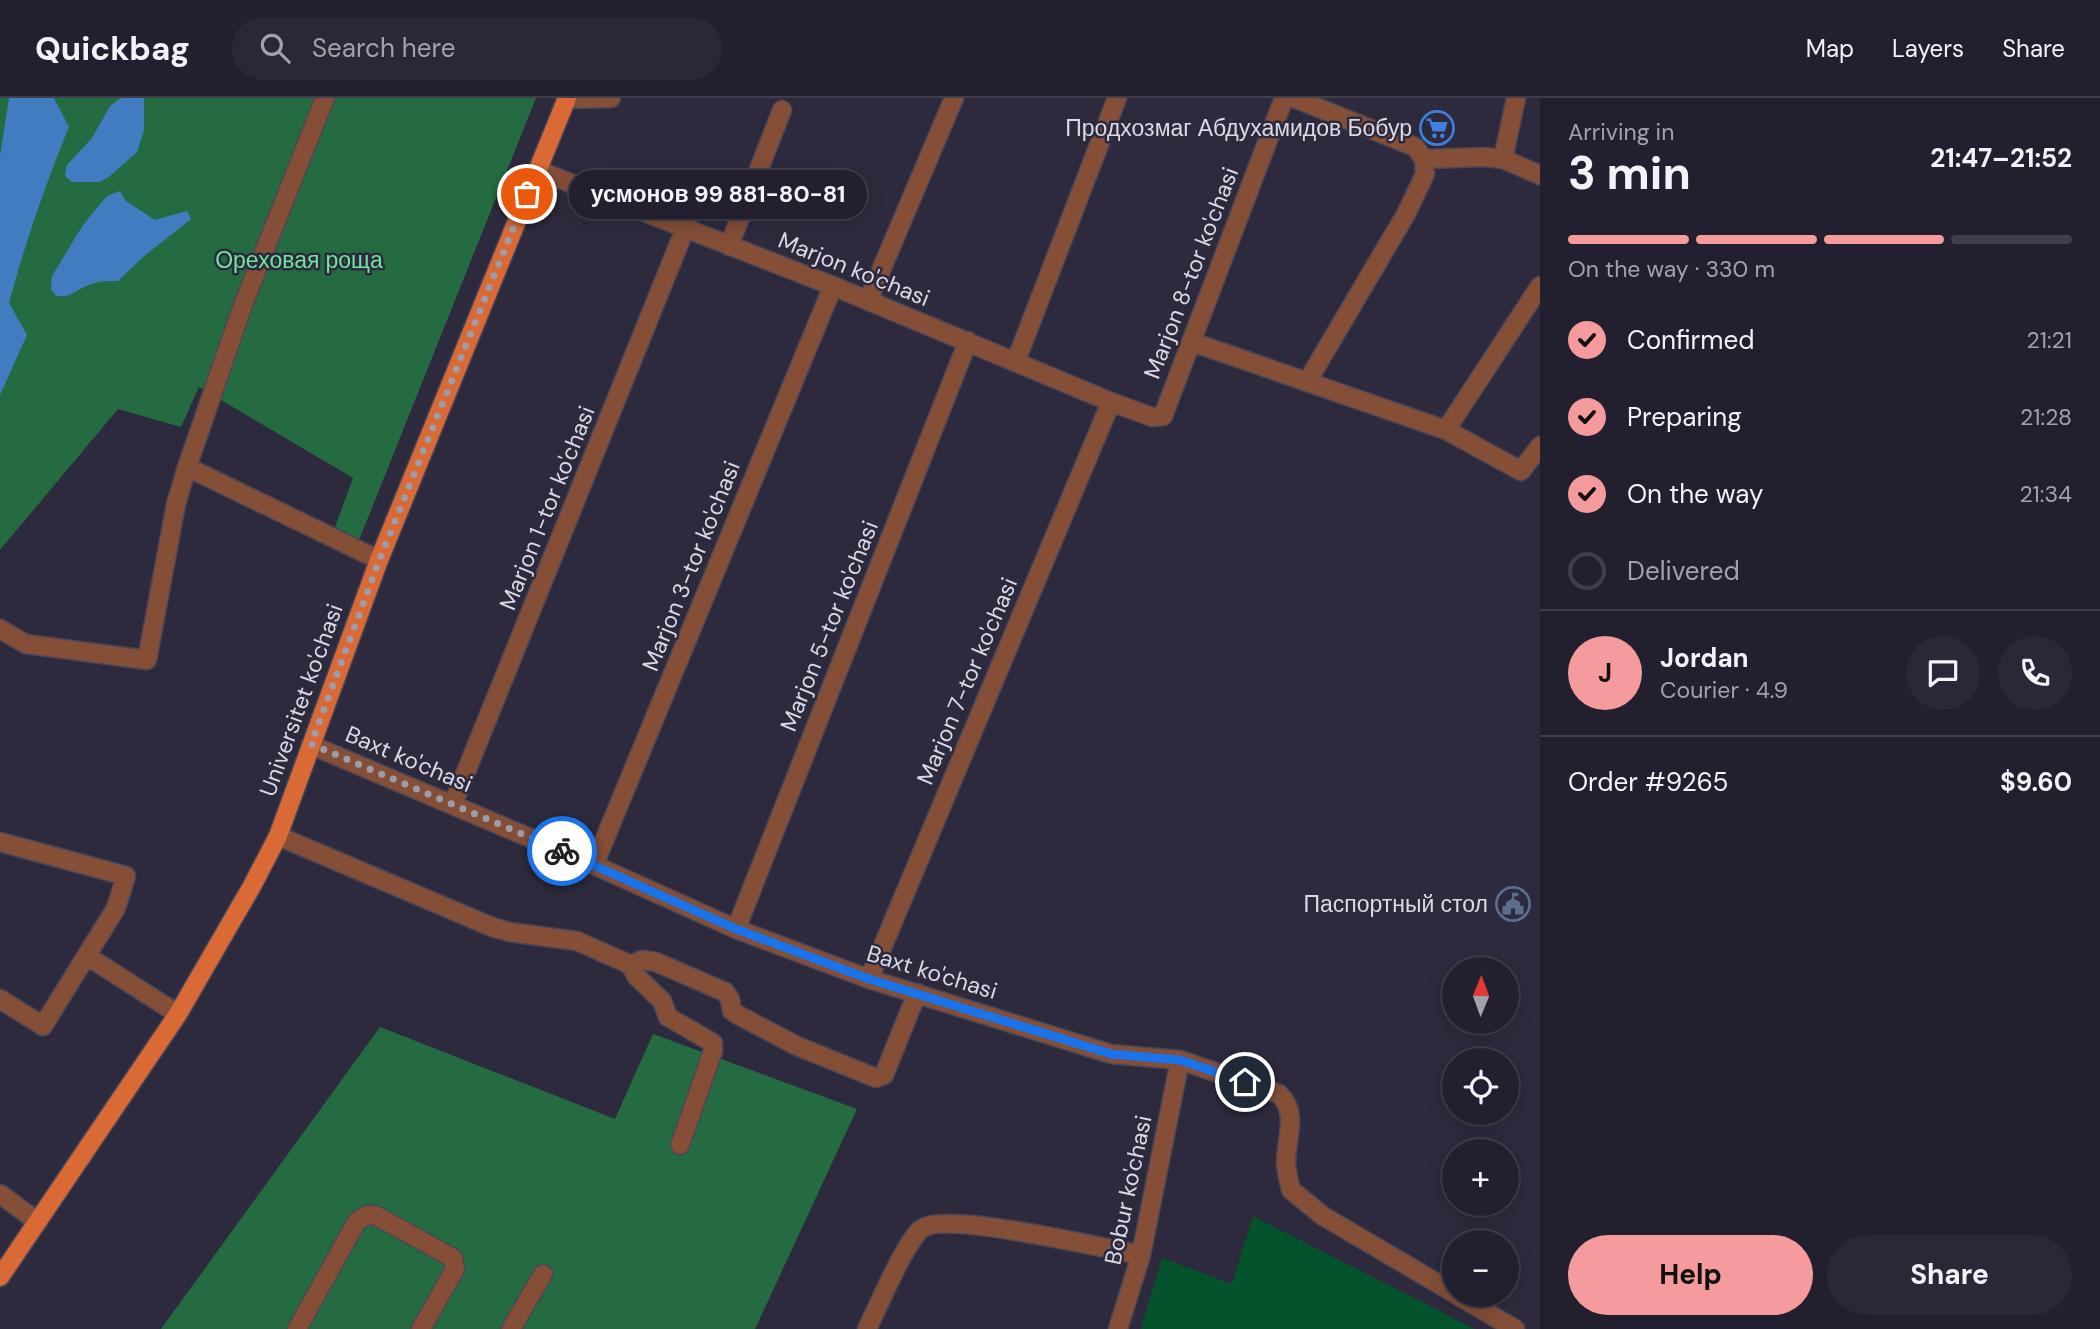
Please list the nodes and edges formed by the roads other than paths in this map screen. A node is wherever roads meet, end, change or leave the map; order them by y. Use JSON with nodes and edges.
{"nodes":[{"id":1,"x":325,"y":98,"type":"edge"},
{"id":2,"x":611,"y":98,"type":"edge"},
{"id":3,"x":954,"y":98,"type":"edge"},
{"id":4,"x":1117,"y":98,"type":"edge"},
{"id":5,"x":1284,"y":98,"type":"edge"},
{"id":6,"x":1294,"y":98,"type":"edge"},
{"id":7,"x":1516,"y":98,"type":"edge"},
{"id":8,"x":566,"y":99,"type":"edge"},
{"id":9,"x":782,"y":110,"type":"dead end"},
{"id":10,"x":1424,"y":159,"type":"junction"},
{"id":11,"x":1503,"y":159,"type":"junction"},
{"id":12,"x":537,"y":170,"type":"junction"},
{"id":13,"x":1540,"y":174,"type":"edge"},
{"id":14,"x":685,"y":229,"type":"junction"},
{"id":15,"x":729,"y":246,"type":"junction"},
{"id":16,"x":833,"y":286,"type":"junction"},
{"id":17,"x":1540,"y":286,"type":"edge"},
{"id":18,"x":868,"y":301,"type":"junction"},
{"id":19,"x":968,"y":341,"type":"junction"},
{"id":20,"x":1192,"y":342,"type":"junction"},
{"id":21,"x":1016,"y":361,"type":"junction"},
{"id":22,"x":1307,"y":382,"type":"junction"},
{"id":23,"x":1111,"y":402,"type":"junction"},
{"id":24,"x":1152,"y":416,"type":"joint"},
{"id":25,"x":1446,"y":430,"type":"junction"},
{"id":26,"x":1540,"y":446,"type":"edge"},
{"id":27,"x":187,"y":467,"type":"junction"},
{"id":28,"x":379,"y":561,"type":"junction"},
{"id":29,"x":0,"y":629,"type":"edge"},
{"id":30,"x":311,"y":744,"type":"junction"},
{"id":31,"x":453,"y":804,"type":"junction"},
{"id":32,"x":278,"y":836,"type":"junction"},
{"id":33,"x":0,"y":842,"type":"edge"},
{"id":34,"x":594,"y":865,"type":"junction"},
{"id":35,"x":736,"y":929,"type":"junction"},
{"id":36,"x":87,"y":956,"type":"junction"},
{"id":37,"x":631,"y":965,"type":"junction"},
{"id":38,"x":869,"y":979,"type":"junction"},
{"id":39,"x":917,"y":993,"type":"junction"},
{"id":40,"x":0,"y":999,"type":"edge"},
{"id":41,"x":178,"y":1014,"type":"junction"},
{"id":42,"x":1180,"y":1060,"type":"junction"},
{"id":43,"x":680,"y":1145,"type":"dead end"},
{"id":44,"x":0,"y":1194,"type":"edge"},
{"id":45,"x":38,"y":1222,"type":"junction"},
{"id":46,"x":1141,"y":1255,"type":"junction"},
{"id":47,"x":543,"y":1274,"type":"dead end"},
{"id":48,"x":0,"y":1277,"type":"edge"},
{"id":49,"x":1442,"y":1286,"type":"edge"},
{"id":50,"x":1478,"y":1307,"type":"edge"},
{"id":51,"x":297,"y":1329,"type":"edge"},
{"id":52,"x":421,"y":1329,"type":"edge"},
{"id":53,"x":511,"y":1329,"type":"edge"},
{"id":54,"x":867,"y":1329,"type":"edge"},
{"id":55,"x":1118,"y":1329,"type":"edge"},
{"id":56,"x":1515,"y":1329,"type":"edge"}],
"edges":[{"from":1,"to":27,"type":"street"},
{"from":2,"to":8,"type":"street"},
{"from":3,"to":18,"type":"street"},
{"from":4,"to":21,"type":"street"},
{"from":5,"to":20,"type":"street","name":"Marjon 8-tor ko'chasi"},
{"from":6,"to":10,"type":"street"},
{"from":7,"to":11,"type":"street"},
{"from":8,"to":12,"type":"main road","name":"Universitet ko'chasi"},
{"from":9,"to":15,"type":"street"},
{"from":10,"to":11,"type":"street"},
{"from":10,"to":22,"type":"street"},
{"from":11,"to":13,"type":"street"},
{"from":12,"to":14,"type":"street","name":"Marjon ko'chasi"},
{"from":12,"to":28,"type":"main road","name":"Universitet ko'chasi"},
{"from":14,"to":15,"type":"street","name":"Marjon ko'chasi"},
{"from":14,"to":31,"type":"street","name":"Marjon 1-tor ko'chasi"},
{"from":15,"to":16,"type":"street","name":"Marjon ko'chasi"},
{"from":16,"to":18,"type":"street","name":"Marjon ko'chasi"},
{"from":16,"to":34,"type":"street","name":"Marjon 3-tor ko'chasi"},
{"from":17,"to":25,"type":"street"},
{"from":18,"to":19,"type":"street","name":"Marjon ko'chasi"},
{"from":19,"to":21,"type":"street","name":"Marjon ko'chasi"},
{"from":19,"to":35,"type":"street","name":"Marjon 5-tor ko'chasi"},
{"from":20,"to":22,"type":"street"},
{"from":20,"to":24,"type":"street","name":"Marjon 8-tor ko'chasi"},
{"from":21,"to":23,"type":"street","name":"Marjon ko'chasi"},
{"from":22,"to":25,"type":"street"},
{"from":23,"to":24,"type":"street","name":"Marjon ko'chasi"},
{"from":23,"to":38,"type":"street","name":"Marjon 7-tor ko'chasi"},
{"from":25,"to":26,"type":"street"},
{"from":27,"to":28,"type":"street"},
{"from":27,"to":29,"type":"street"},
{"from":28,"to":30,"type":"main road","name":"Universitet ko'chasi"},
{"from":30,"to":31,"type":"street","name":"Baxt ko'chasi"},
{"from":30,"to":32,"type":"main road","name":"Universitet ko'chasi"},
{"from":31,"to":34,"type":"street","name":"Baxt ko'chasi"},
{"from":32,"to":37,"type":"street"},
{"from":32,"to":41,"type":"main road","name":"Universitet ko'chasi"},
{"from":33,"to":36,"type":"street"},
{"from":34,"to":35,"type":"street","name":"Baxt ko'chasi"},
{"from":35,"to":38,"type":"street","name":"Baxt ko'chasi"},
{"from":36,"to":40,"type":"street"},
{"from":36,"to":41,"type":"street"},
{"from":37,"to":39,"type":"street"},
{"from":37,"to":43,"type":"street"},
{"from":38,"to":39,"type":"street","name":"Baxt ko'chasi"},
{"from":39,"to":42,"type":"street","name":"Baxt ko'chasi"},
{"from":41,"to":45,"type":"main road","name":"Universitet ko'chasi"},
{"from":42,"to":46,"type":"street","name":"Bobur ko'chasi"},
{"from":42,"to":49,"type":"street","name":"Baxt ko'chasi"},
{"from":44,"to":45,"type":"street"},
{"from":45,"to":48,"type":"main road","name":"Universitet ko'chasi"},
{"from":46,"to":54,"type":"street"},
{"from":46,"to":55,"type":"street","name":"Bobur ko'chasi"},
{"from":47,"to":53,"type":"street"},
{"from":50,"to":56,"type":"street","name":"Baxt ko'chasi"},
{"from":51,"to":52,"type":"street"}]}
